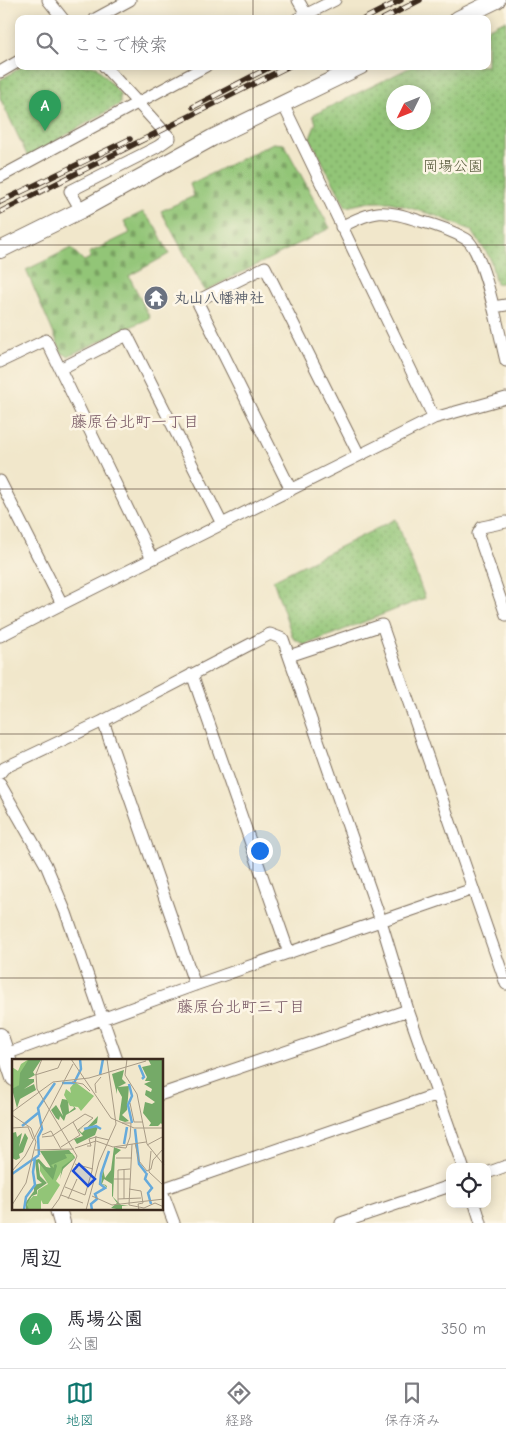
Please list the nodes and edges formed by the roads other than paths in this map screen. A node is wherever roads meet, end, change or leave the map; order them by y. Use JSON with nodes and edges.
{"nodes":[{"id":1,"x":48,"y":0,"type":"edge"},
{"id":2,"x":130,"y":0,"type":"edge"},
{"id":3,"x":298,"y":0,"type":"edge"},
{"id":4,"x":335,"y":0,"type":"edge"},
{"id":5,"x":497,"y":0,"type":"edge"},
{"id":6,"x":59,"y":15,"type":"edge"},
{"id":7,"x":102,"y":15,"type":"edge"},
{"id":8,"x":301,"y":15,"type":"edge"},
{"id":9,"x":305,"y":15,"type":"edge"},
{"id":10,"x":466,"y":15,"type":"edge"},
{"id":11,"x":15,"y":63,"type":"edge"},
{"id":12,"x":107,"y":70,"type":"edge"},
{"id":13,"x":198,"y":70,"type":"edge"},
{"id":14,"x":352,"y":70,"type":"edge"},
{"id":15,"x":0,"y":72,"type":"edge"},
{"id":16,"x":136,"y":103,"type":"junction"},
{"id":17,"x":283,"y":104,"type":"junction"},
{"id":18,"x":0,"y":177,"type":"edge"},
{"id":19,"x":81,"y":210,"type":"junction"},
{"id":20,"x":341,"y":226,"type":"junction"},
{"id":21,"x":0,"y":250,"type":"edge"},
{"id":22,"x":506,"y":305,"type":"edge"},
{"id":23,"x":493,"y":308,"type":"junction"},
{"id":24,"x":506,"y":361,"type":"edge"},
{"id":25,"x":0,"y":362,"type":"edge"},
{"id":26,"x":60,"y":369,"type":"junction"},
{"id":27,"x":506,"y":398,"type":"edge"},
{"id":28,"x":434,"y":418,"type":"junction"},
{"id":29,"x":360,"y":456,"type":"junction"},
{"id":30,"x":0,"y":481,"type":"edge"},
{"id":31,"x":291,"y":490,"type":"junction"},
{"id":32,"x":506,"y":522,"type":"edge"},
{"id":33,"x":222,"y":524,"type":"junction"},
{"id":34,"x":152,"y":559,"type":"junction"},
{"id":35,"x":62,"y":604,"type":"junction"},
{"id":36,"x":506,"y":615,"type":"edge"},
{"id":37,"x":0,"y":636,"type":"edge"},
{"id":38,"x":290,"y":656,"type":"junction"},
{"id":39,"x":192,"y":674,"type":"junction"},
{"id":40,"x":103,"y":720,"type":"junction"},
{"id":41,"x":0,"y":773,"type":"edge"},
{"id":42,"x":0,"y":784,"type":"edge"},
{"id":43,"x":473,"y":889,"type":"junction"},
{"id":44,"x":381,"y":921,"type":"junction"},
{"id":45,"x":289,"y":953,"type":"junction"},
{"id":46,"x":506,"y":984,"type":"edge"},
{"id":47,"x":195,"y":985,"type":"junction"},
{"id":48,"x":408,"y":1010,"type":"junction"},
{"id":49,"x":102,"y":1018,"type":"junction"},
{"id":50,"x":0,"y":1036,"type":"edge"},
{"id":51,"x":6,"y":1054,"type":"junction"},
{"id":52,"x":117,"y":1059,"type":"edge"},
{"id":53,"x":12,"y":1072,"type":"edge"},
{"id":54,"x":164,"y":1093,"type":"edge"},
{"id":55,"x":438,"y":1094,"type":"junction"},
{"id":56,"x":462,"y":1163,"type":"edge"},
{"id":57,"x":506,"y":1166,"type":"edge"},
{"id":58,"x":491,"y":1172,"type":"edge"},
{"id":59,"x":446,"y":1187,"type":"edge"},
{"id":60,"x":164,"y":1189,"type":"edge"},
{"id":61,"x":164,"y":1196,"type":"edge"},
{"id":62,"x":476,"y":1208,"type":"edge"},
{"id":63,"x":58,"y":1210,"type":"edge"},
{"id":64,"x":62,"y":1223,"type":"edge"},
{"id":65,"x":174,"y":1223,"type":"edge"},
{"id":66,"x":340,"y":1223,"type":"edge"},
{"id":67,"x":481,"y":1223,"type":"edge"}],
"edges":[{"from":1,"to":6,"type":"street"},
{"from":2,"to":7,"type":"street"},
{"from":3,"to":8,"type":"street"},
{"from":4,"to":9,"type":"street"},
{"from":5,"to":10,"type":"street"},
{"from":11,"to":15,"type":"street"},
{"from":12,"to":16,"type":"street"},
{"from":13,"to":16,"type":"street"},
{"from":14,"to":17,"type":"street"},
{"from":16,"to":18,"type":"street"},
{"from":16,"to":19,"type":"street"},
{"from":17,"to":19,"type":"street"},
{"from":17,"to":20,"type":"street"},
{"from":19,"to":21,"type":"street"},
{"from":20,"to":23,"type":"street"},
{"from":20,"to":28,"type":"street"},
{"from":22,"to":23,"type":"street"},
{"from":23,"to":24,"type":"street"},
{"from":25,"to":26,"type":"street"},
{"from":26,"to":33,"type":"street"},
{"from":26,"to":34,"type":"street"},
{"from":27,"to":28,"type":"street"},
{"from":28,"to":29,"type":"street"},
{"from":29,"to":31,"type":"street"},
{"from":29,"to":31,"type":"street"},
{"from":30,"to":35,"type":"street"},
{"from":31,"to":33,"type":"street"},
{"from":32,"to":36,"type":"street"},
{"from":33,"to":34,"type":"street"},
{"from":34,"to":35,"type":"street"},
{"from":35,"to":37,"type":"street"},
{"from":38,"to":39,"type":"street"},
{"from":38,"to":43,"type":"street"},
{"from":38,"to":44,"type":"street"},
{"from":39,"to":40,"type":"street"},
{"from":39,"to":45,"type":"street"},
{"from":40,"to":41,"type":"street"},
{"from":40,"to":47,"type":"street"},
{"from":42,"to":49,"type":"street"},
{"from":43,"to":44,"type":"street"},
{"from":43,"to":46,"type":"street"},
{"from":44,"to":45,"type":"street"},
{"from":44,"to":48,"type":"street"},
{"from":45,"to":47,"type":"street"},
{"from":47,"to":49,"type":"street"},
{"from":48,"to":54,"type":"street"},
{"from":48,"to":55,"type":"street"},
{"from":49,"to":51,"type":"street"},
{"from":49,"to":52,"type":"street"},
{"from":50,"to":51,"type":"street"},
{"from":51,"to":53,"type":"street"},
{"from":55,"to":56,"type":"street"},
{"from":55,"to":60,"type":"street"},
{"from":57,"to":58,"type":"street"},
{"from":59,"to":66,"type":"street"},
{"from":61,"to":65,"type":"street"},
{"from":62,"to":67,"type":"street"},
{"from":63,"to":64,"type":"street"}]}
